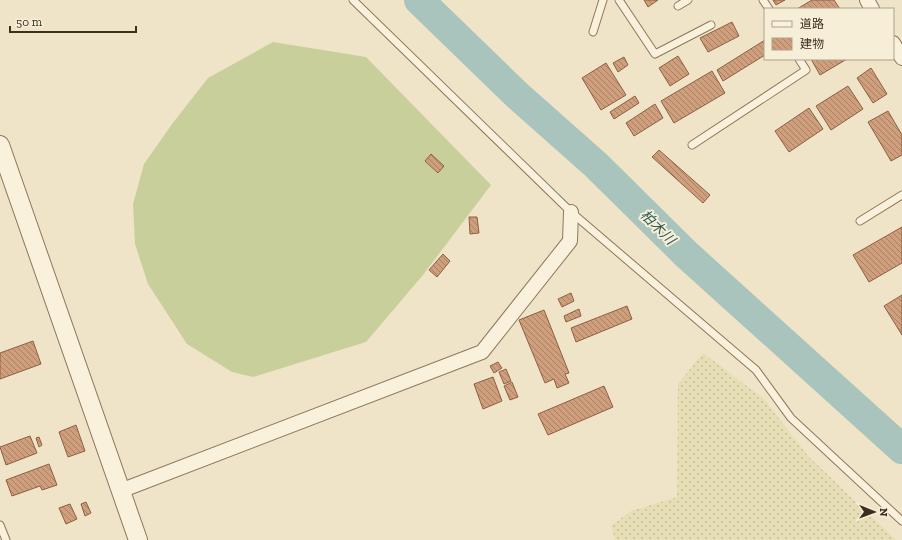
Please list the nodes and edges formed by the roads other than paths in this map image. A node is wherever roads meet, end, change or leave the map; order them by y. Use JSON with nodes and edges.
{"nodes":[{"id":1,"x":353,"y":0,"type":"edge"},
{"id":2,"x":603,"y":0,"type":"edge"},
{"id":3,"x":620,"y":0,"type":"edge"},
{"id":4,"x":688,"y":0,"type":"edge"},
{"id":5,"x":678,"y":6,"type":"dead end"},
{"id":6,"x":711,"y":25,"type":"dead end"},
{"id":7,"x":594,"y":32,"type":"dead end"},
{"id":8,"x":894,"y":45,"type":"edge"},
{"id":9,"x":902,"y":58,"type":"edge"},
{"id":10,"x":800,"y":60,"type":"edge"},
{"id":11,"x":692,"y":145,"type":"dead end"},
{"id":12,"x":2,"y":156,"type":"edge"},
{"id":13,"x":902,"y":195,"type":"edge"},
{"id":14,"x":571,"y":212,"type":"junction"},
{"id":15,"x":860,"y":221,"type":"dead end"},
{"id":16,"x":120,"y":491,"type":"junction"},
{"id":17,"x":902,"y":521,"type":"edge"},
{"id":18,"x":0,"y":525,"type":"edge"},
{"id":19,"x":6,"y":540,"type":"edge"},
{"id":20,"x":138,"y":540,"type":"edge"}],
"edges":[{"from":1,"to":14,"type":"lane"},
{"from":2,"to":7,"type":"lane"},
{"from":3,"to":6,"type":"lane"},
{"from":4,"to":5,"type":"lane"},
{"from":8,"to":9,"type":"street"},
{"from":10,"to":11,"type":"lane"},
{"from":12,"to":16,"type":"street"},
{"from":13,"to":15,"type":"lane"},
{"from":14,"to":16,"type":"street"},
{"from":14,"to":17,"type":"lane"},
{"from":16,"to":20,"type":"street"},
{"from":18,"to":19,"type":"lane"}]}
